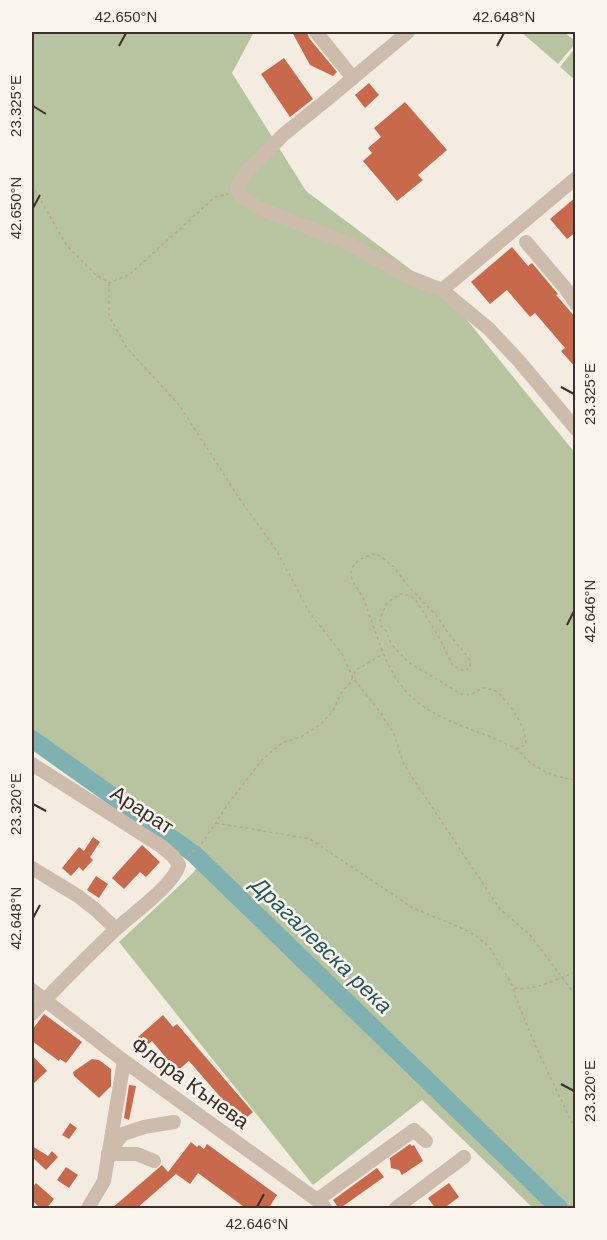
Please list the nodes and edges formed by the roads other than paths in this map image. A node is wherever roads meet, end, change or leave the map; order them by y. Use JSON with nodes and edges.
{"nodes":[{"id":1,"x":316,"y":32,"type":"edge"},
{"id":2,"x":408,"y":32,"type":"edge"},
{"id":3,"x":353,"y":78,"type":"junction"},
{"id":4,"x":576,"y":178,"type":"edge"},
{"id":5,"x":522,"y":232,"type":"junction"},
{"id":6,"x":442,"y":290,"type":"junction"},
{"id":7,"x":576,"y":304,"type":"edge"},
{"id":8,"x":576,"y":429,"type":"edge"},
{"id":9,"x":32,"y":764,"type":"edge"},
{"id":10,"x":32,"y":868,"type":"edge"},
{"id":11,"x":116,"y":929,"type":"junction"},
{"id":12,"x":32,"y":990,"type":"edge"},
{"id":13,"x":45,"y":1000,"type":"junction"},
{"id":14,"x":32,"y":1014,"type":"edge"},
{"id":15,"x":124,"y":1061,"type":"junction"},
{"id":16,"x":174,"y":1122,"type":"dead end"},
{"id":17,"x":426,"y":1141,"type":"dead end"},
{"id":18,"x":108,"y":1154,"type":"junction"},
{"id":19,"x":464,"y":1157,"type":"dead end"},
{"id":20,"x":154,"y":1161,"type":"dead end"},
{"id":21,"x":321,"y":1204,"type":"edge"},
{"id":22,"x":88,"y":1209,"type":"edge"},
{"id":23,"x":396,"y":1209,"type":"edge"}],
"edges":[{"from":1,"to":3,"type":"street"},
{"from":2,"to":3,"type":"street"},
{"from":3,"to":6,"type":"street"},
{"from":4,"to":5,"type":"street"},
{"from":5,"to":6,"type":"street"},
{"from":5,"to":7,"type":"street"},
{"from":6,"to":8,"type":"street"},
{"from":9,"to":11,"type":"street","name":"Арарат"},
{"from":10,"to":11,"type":"street"},
{"from":11,"to":13,"type":"street","name":"Арарат"},
{"from":12,"to":13,"type":"street","name":"Флора Кънева"},
{"from":13,"to":14,"type":"street","name":"Арарат"},
{"from":13,"to":15,"type":"street","name":"Флора Кънева"},
{"from":15,"to":18,"type":"street"},
{"from":15,"to":21,"type":"street","name":"Флора Кънева"},
{"from":16,"to":18,"type":"street"},
{"from":17,"to":21,"type":"street"},
{"from":18,"to":20,"type":"street"},
{"from":18,"to":22,"type":"street"},
{"from":19,"to":23,"type":"street"}]}
